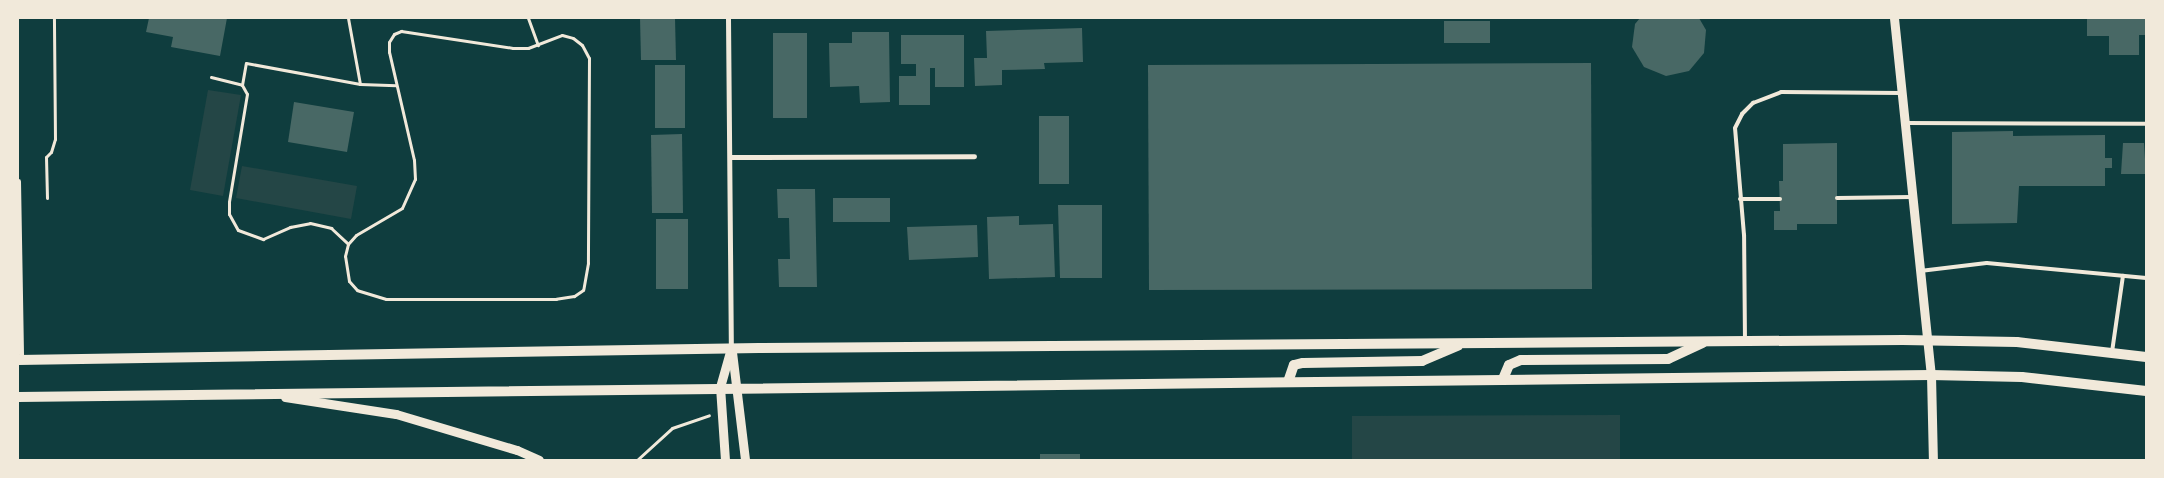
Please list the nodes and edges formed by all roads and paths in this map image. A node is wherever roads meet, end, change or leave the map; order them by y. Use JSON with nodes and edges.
{"nodes":[{"id":1,"x":54,"y":18,"type":"edge"},
{"id":2,"x":348,"y":18,"type":"edge"},
{"id":3,"x":528,"y":18,"type":"edge"},
{"id":4,"x":728,"y":18,"type":"edge"},
{"id":5,"x":1894,"y":18,"type":"edge"},
{"id":6,"x":538,"y":45,"type":"junction"},
{"id":7,"x":210,"y":77,"type":"dead end"},
{"id":8,"x":360,"y":84,"type":"junction"},
{"id":9,"x":242,"y":85,"type":"junction"},
{"id":10,"x":396,"y":85,"type":"junction"},
{"id":11,"x":1901,"y":93,"type":"junction"},
{"id":12,"x":1904,"y":123,"type":"junction"},
{"id":13,"x":2146,"y":124,"type":"edge"},
{"id":14,"x":974,"y":156,"type":"dead end"},
{"id":15,"x":731,"y":157,"type":"junction"},
{"id":16,"x":18,"y":181,"type":"edge"},
{"id":17,"x":18,"y":192,"type":"edge"},
{"id":18,"x":1912,"y":197,"type":"junction"},
{"id":19,"x":47,"y":198,"type":"dead end"},
{"id":20,"x":1837,"y":198,"type":"dead end"},
{"id":21,"x":1740,"y":199,"type":"junction"},
{"id":22,"x":1780,"y":199,"type":"dead end"},
{"id":23,"x":348,"y":244,"type":"junction"},
{"id":24,"x":1919,"y":272,"type":"junction"},
{"id":25,"x":2123,"y":276,"type":"junction"},
{"id":26,"x":2146,"y":278,"type":"edge"},
{"id":27,"x":1927,"y":340,"type":"junction"},
{"id":28,"x":1706,"y":342,"type":"junction"},
{"id":29,"x":1746,"y":342,"type":"junction"},
{"id":30,"x":1464,"y":344,"type":"junction"},
{"id":31,"x":731,"y":348,"type":"junction"},
{"id":32,"x":2112,"y":352,"type":"junction"},
{"id":33,"x":2146,"y":357,"type":"edge"},
{"id":34,"x":19,"y":360,"type":"edge"},
{"id":35,"x":1931,"y":375,"type":"junction"},
{"id":36,"x":1502,"y":379,"type":"junction"},
{"id":37,"x":1288,"y":382,"type":"junction"},
{"id":38,"x":720,"y":386,"type":"junction"},
{"id":39,"x":738,"y":386,"type":"junction"},
{"id":40,"x":253,"y":392,"type":"junction"},
{"id":41,"x":2146,"y":392,"type":"edge"},
{"id":42,"x":18,"y":397,"type":"edge"},
{"id":43,"x":721,"y":413,"type":"junction"},
{"id":44,"x":540,"y":460,"type":"edge"},
{"id":45,"x":637,"y":460,"type":"edge"},
{"id":46,"x":725,"y":460,"type":"edge"},
{"id":47,"x":745,"y":460,"type":"edge"},
{"id":48,"x":1933,"y":460,"type":"edge"}],
"edges":[{"from":1,"to":19,"type":"path"},
{"from":2,"to":8,"type":"path"},
{"from":3,"to":6,"type":"path"},
{"from":4,"to":15,"type":"street"},
{"from":5,"to":11,"type":"street"},
{"from":6,"to":10,"type":"path"},
{"from":6,"to":23,"type":"path"},
{"from":7,"to":9,"type":"path"},
{"from":8,"to":9,"type":"path"},
{"from":8,"to":10,"type":"path"},
{"from":9,"to":23,"type":"path"},
{"from":10,"to":23,"type":"path"},
{"from":11,"to":12,"type":"street"},
{"from":11,"to":21,"type":"lane"},
{"from":12,"to":13,"type":"lane"},
{"from":12,"to":18,"type":"street"},
{"from":14,"to":15,"type":"street"},
{"from":15,"to":31,"type":"street"},
{"from":16,"to":17,"type":"street"},
{"from":17,"to":34,"type":"street"},
{"from":18,"to":20,"type":"lane"},
{"from":18,"to":24,"type":"street"},
{"from":21,"to":22,"type":"lane"},
{"from":21,"to":29,"type":"lane"},
{"from":24,"to":25,"type":"lane"},
{"from":24,"to":27,"type":"street"},
{"from":25,"to":26,"type":"lane"},
{"from":25,"to":32,"type":"lane"},
{"from":27,"to":29,"type":"main road"},
{"from":27,"to":32,"type":"main road"},
{"from":27,"to":35,"type":"street"},
{"from":28,"to":29,"type":"main road"},
{"from":28,"to":30,"type":"main road"},
{"from":28,"to":36,"type":"main road"},
{"from":30,"to":31,"type":"main road"},
{"from":30,"to":37,"type":"main road"},
{"from":31,"to":34,"type":"main road"},
{"from":31,"to":38,"type":"street"},
{"from":31,"to":39,"type":"street"},
{"from":32,"to":33,"type":"main road"},
{"from":35,"to":36,"type":"main road"},
{"from":35,"to":41,"type":"main road"},
{"from":35,"to":48,"type":"street"},
{"from":36,"to":37,"type":"main road"},
{"from":37,"to":39,"type":"main road"},
{"from":38,"to":39,"type":"main road"},
{"from":38,"to":40,"type":"main road"},
{"from":38,"to":43,"type":"street"},
{"from":39,"to":47,"type":"street"},
{"from":40,"to":42,"type":"main road"},
{"from":40,"to":44,"type":"street"},
{"from":43,"to":45,"type":"path"},
{"from":43,"to":46,"type":"street"}]}
